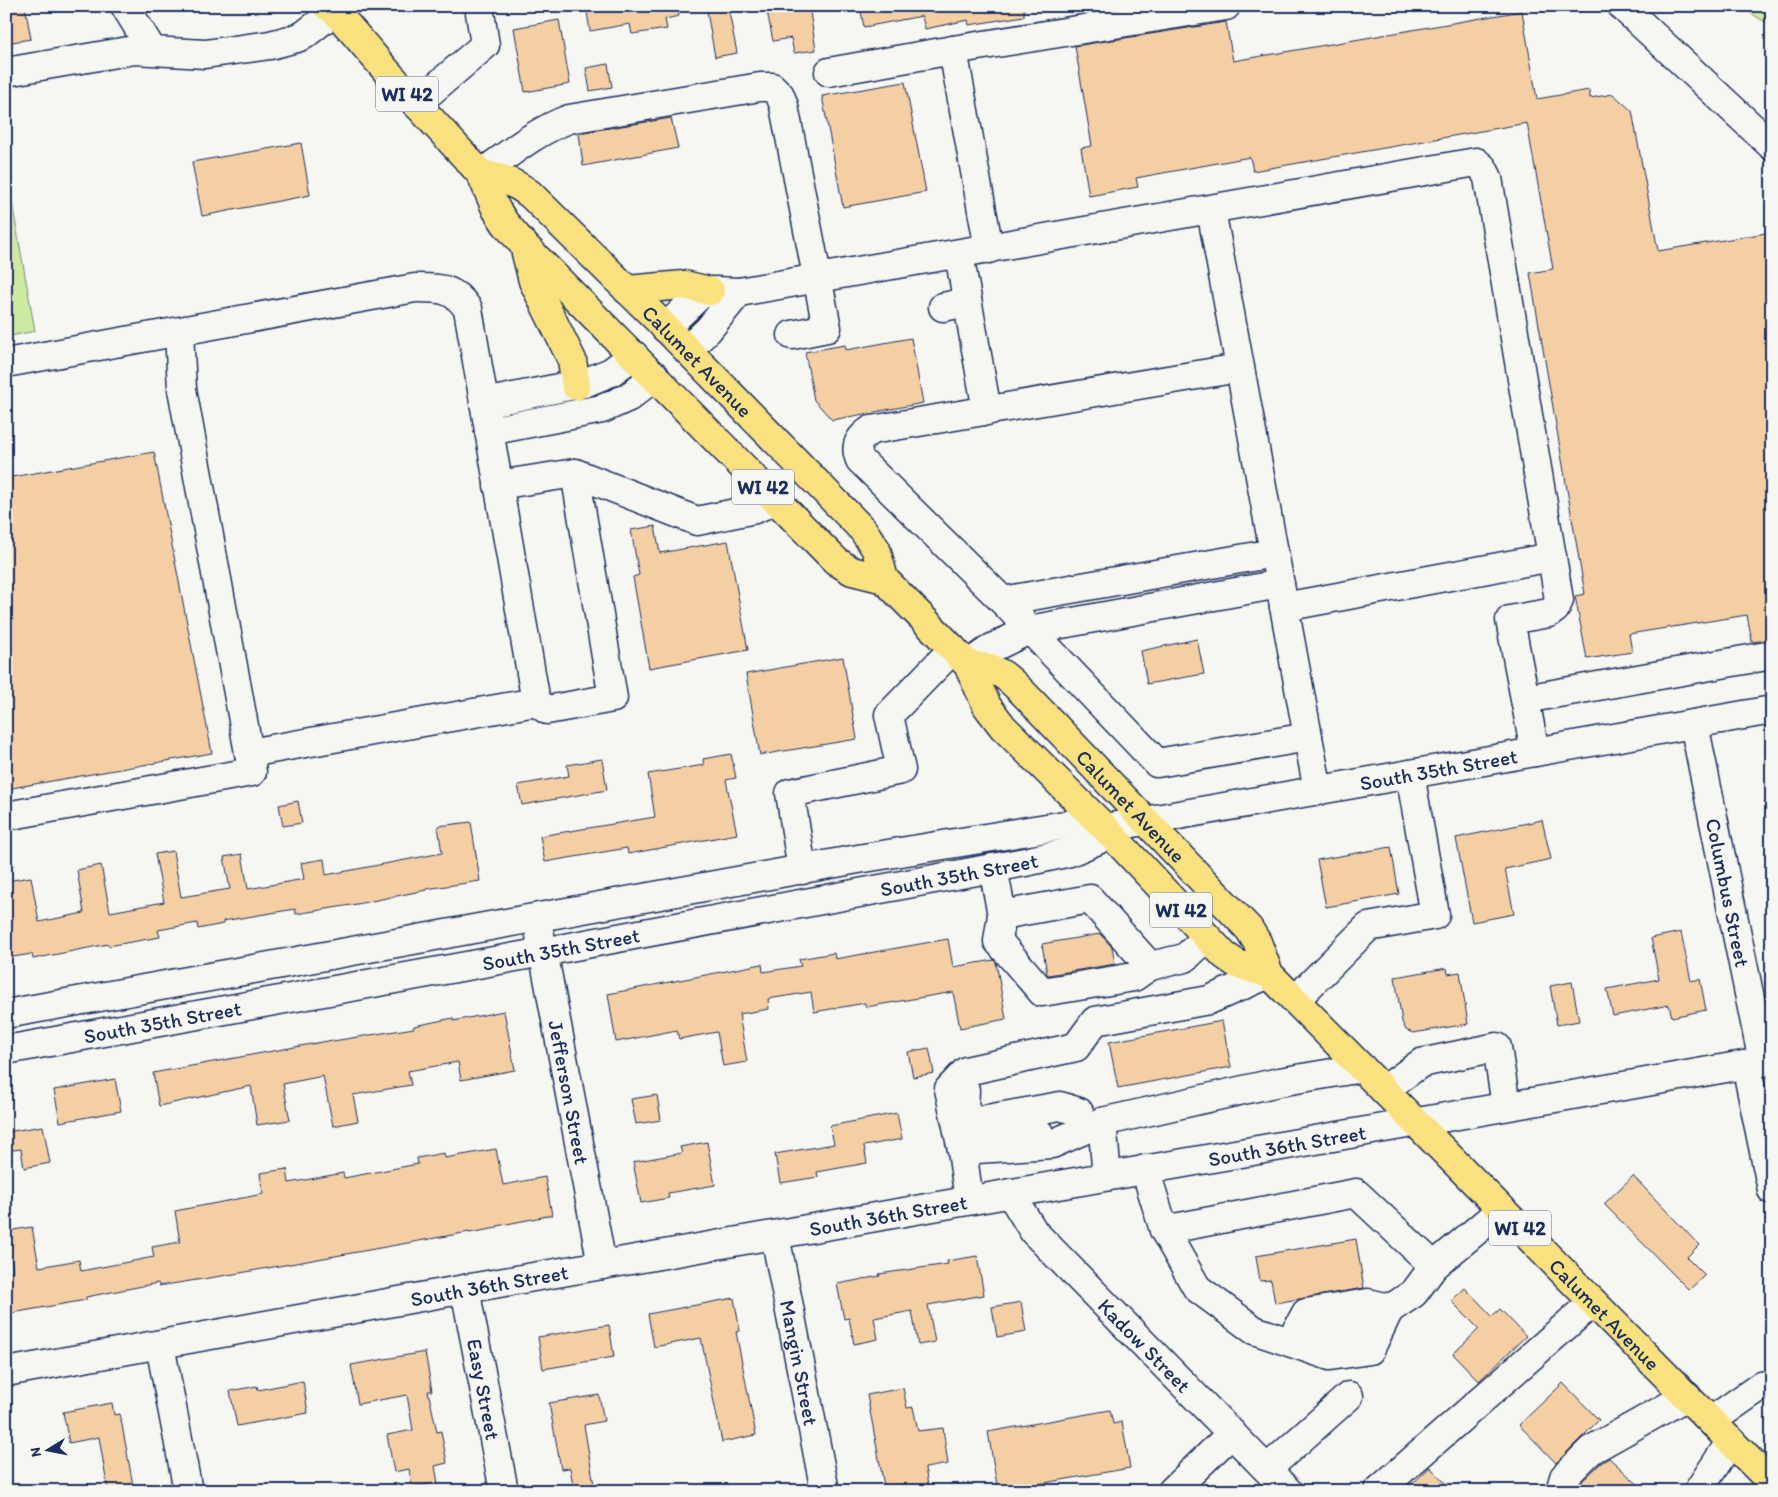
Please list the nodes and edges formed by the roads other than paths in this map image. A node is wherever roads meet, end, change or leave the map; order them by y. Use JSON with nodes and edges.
{"nodes":[{"id":1,"x":125,"y":6,"type":"edge"},
{"id":2,"x":479,"y":6,"type":"edge"},
{"id":3,"x":1226,"y":6,"type":"edge"},
{"id":4,"x":1622,"y":6,"type":"edge"},
{"id":5,"x":334,"y":7,"type":"edge"},
{"id":6,"x":152,"y":50,"type":"junction"},
{"id":7,"x":953,"y":50,"type":"junction"},
{"id":8,"x":6,"y":72,"type":"edge"},
{"id":9,"x":829,"y":72,"type":"dead end"},
{"id":10,"x":416,"y":104,"type":"junction"},
{"id":11,"x":1772,"y":146,"type":"edge"},
{"id":12,"x":481,"y":174,"type":"junction"},
{"id":13,"x":1211,"y":210,"type":"junction"},
{"id":14,"x":524,"y":245,"type":"junction"},
{"id":15,"x":989,"y":249,"type":"junction"},
{"id":16,"x":959,"y":254,"type":"junction"},
{"id":17,"x":817,"y":278,"type":"junction"},
{"id":18,"x":627,"y":290,"type":"junction"},
{"id":19,"x":710,"y":291,"type":"junction"},
{"id":20,"x":739,"y":292,"type":"junction"},
{"id":21,"x":665,"y":328,"type":"junction"},
{"id":22,"x":179,"y":332,"type":"junction"},
{"id":23,"x":792,"y":335,"type":"dead end"},
{"id":24,"x":687,"y":350,"type":"junction"},
{"id":25,"x":634,"y":355,"type":"junction"},
{"id":26,"x":6,"y":363,"type":"edge"},
{"id":27,"x":1239,"y":368,"type":"junction"},
{"id":28,"x":655,"y":376,"type":"junction"},
{"id":29,"x":576,"y":386,"type":"junction"},
{"id":30,"x":484,"y":403,"type":"junction"},
{"id":31,"x":987,"y":411,"type":"junction"},
{"id":32,"x":489,"y":431,"type":"junction"},
{"id":33,"x":575,"y":473,"type":"junction"},
{"id":34,"x":498,"y":485,"type":"junction"},
{"id":35,"x":776,"y":500,"type":"junction"},
{"id":36,"x":1274,"y":553,"type":"junction"},
{"id":37,"x":1552,"y":557,"type":"junction"},
{"id":38,"x":884,"y":580,"type":"junction"},
{"id":39,"x":1282,"y":595,"type":"junction"},
{"id":40,"x":1003,"y":600,"type":"junction"},
{"id":41,"x":1030,"y":630,"type":"junction"},
{"id":42,"x":1772,"y":655,"type":"edge"},
{"id":43,"x":960,"y":657,"type":"junction"},
{"id":44,"x":1525,"y":699,"type":"junction"},
{"id":45,"x":536,"y":702,"type":"junction"},
{"id":46,"x":1772,"y":710,"type":"edge"},
{"id":47,"x":1694,"y":724,"type":"junction"},
{"id":48,"x":1308,"y":737,"type":"junction"},
{"id":49,"x":1535,"y":752,"type":"junction"},
{"id":50,"x":250,"y":754,"type":"junction"},
{"id":51,"x":1410,"y":774,"type":"junction"},
{"id":52,"x":1318,"y":791,"type":"junction"},
{"id":53,"x":6,"y":816,"type":"edge"},
{"id":54,"x":1147,"y":821,"type":"junction"},
{"id":55,"x":1105,"y":828,"type":"junction"},
{"id":56,"x":993,"y":868,"type":"junction"},
{"id":57,"x":802,"y":870,"type":"junction"},
{"id":58,"x":1002,"y":916,"type":"junction"},
{"id":59,"x":537,"y":919,"type":"junction"},
{"id":60,"x":1208,"y":937,"type":"junction"},
{"id":61,"x":542,"y":952,"type":"junction"},
{"id":62,"x":1150,"y":966,"type":"junction"},
{"id":63,"x":1269,"y":974,"type":"junction"},
{"id":64,"x":1295,"y":1000,"type":"junction"},
{"id":65,"x":6,"y":1014,"type":"edge"},
{"id":66,"x":6,"y":1050,"type":"edge"},
{"id":67,"x":1760,"y":1062,"type":"edge"},
{"id":68,"x":1362,"y":1068,"type":"junction"},
{"id":69,"x":966,"y":1071,"type":"junction"},
{"id":70,"x":1384,"y":1090,"type":"junction"},
{"id":71,"x":1506,"y":1106,"type":"junction"},
{"id":72,"x":1090,"y":1117,"type":"junction"},
{"id":73,"x":1416,"y":1122,"type":"junction"},
{"id":74,"x":962,"y":1150,"type":"junction"},
{"id":75,"x":1145,"y":1169,"type":"junction"},
{"id":76,"x":1107,"y":1176,"type":"junction"},
{"id":77,"x":1772,"y":1190,"type":"edge"},
{"id":78,"x":1010,"y":1193,"type":"junction"},
{"id":79,"x":969,"y":1200,"type":"junction"},
{"id":80,"x":1502,"y":1209,"type":"junction"},
{"id":81,"x":1164,"y":1230,"type":"junction"},
{"id":82,"x":775,"y":1234,"type":"junction"},
{"id":83,"x":602,"y":1265,"type":"junction"},
{"id":84,"x":1434,"y":1266,"type":"junction"},
{"id":85,"x":465,"y":1289,"type":"junction"},
{"id":86,"x":1593,"y":1302,"type":"junction"},
{"id":87,"x":1390,"y":1308,"type":"junction"},
{"id":88,"x":1290,"y":1342,"type":"junction"},
{"id":89,"x":160,"y":1345,"type":"junction"},
{"id":90,"x":6,"y":1372,"type":"edge"},
{"id":91,"x":1772,"y":1384,"type":"edge"},
{"id":92,"x":1349,"y":1396,"type":"dead end"},
{"id":93,"x":1687,"y":1396,"type":"junction"},
{"id":94,"x":1711,"y":1420,"type":"junction"},
{"id":95,"x":1232,"y":1433,"type":"junction"},
{"id":96,"x":1731,"y":1441,"type":"junction"},
{"id":97,"x":1267,"y":1469,"type":"junction"},
{"id":98,"x":1772,"y":1482,"type":"edge"},
{"id":99,"x":188,"y":1491,"type":"edge"},
{"id":100,"x":504,"y":1491,"type":"edge"},
{"id":101,"x":825,"y":1491,"type":"edge"},
{"id":102,"x":1172,"y":1491,"type":"edge"},
{"id":103,"x":1288,"y":1491,"type":"edge"},
{"id":104,"x":1378,"y":1491,"type":"edge"},
{"id":105,"x":1560,"y":1491,"type":"edge"},
{"id":106,"x":1698,"y":1491,"type":"edge"}],
"edges":[{"from":1,"to":6,"type":"street"},
{"from":2,"to":10,"type":"street"},
{"from":3,"to":7,"type":"street"},
{"from":4,"to":11,"type":"street"},
{"from":5,"to":6,"type":"street"},
{"from":5,"to":10,"type":"main road","name":"Calumet Avenue","number":"WI 42"},
{"from":6,"to":8,"type":"street"},
{"from":7,"to":9,"type":"street"},
{"from":7,"to":15,"type":"street"},
{"from":10,"to":12,"type":"main road","name":"Calumet Avenue","number":"WI 42"},
{"from":12,"to":14,"type":"main road","name":"Calumet Avenue","number":"WI 42"},
{"from":12,"to":17,"type":"street"},
{"from":12,"to":18,"type":"main road","name":"Calumet Avenue","number":"WI 42"},
{"from":13,"to":15,"type":"street"},
{"from":13,"to":27,"type":"street"},
{"from":13,"to":37,"type":"street"},
{"from":14,"to":25,"type":"main road","name":"Calumet Avenue","number":"WI 42"},
{"from":14,"to":29,"type":"main road"},
{"from":15,"to":16,"type":"street"},
{"from":16,"to":17,"type":"street"},
{"from":16,"to":31,"type":"street"},
{"from":17,"to":20,"type":"street"},
{"from":17,"to":23,"type":"street"},
{"from":18,"to":19,"type":"main road"},
{"from":18,"to":21,"type":"main road","name":"Calumet Avenue","number":"WI 42"},
{"from":19,"to":20,"type":"street"},
{"from":19,"to":21,"type":"street"},
{"from":20,"to":24,"type":"street"},
{"from":21,"to":24,"type":"main road","name":"Calumet Avenue","number":"WI 42"},
{"from":21,"to":25,"type":"main road"},
{"from":22,"to":26,"type":"street"},
{"from":22,"to":30,"type":"street"},
{"from":22,"to":50,"type":"street"},
{"from":24,"to":28,"type":"main road"},
{"from":24,"to":38,"type":"main road","name":"Calumet Avenue","number":"WI 42"},
{"from":25,"to":28,"type":"main road","name":"Calumet Avenue","number":"WI 42"},
{"from":25,"to":29,"type":"street"},
{"from":27,"to":31,"type":"street"},
{"from":27,"to":36,"type":"street"},
{"from":28,"to":32,"type":"street"},
{"from":28,"to":35,"type":"main road","name":"Calumet Avenue","number":"WI 42"},
{"from":29,"to":30,"type":"street"},
{"from":30,"to":32,"type":"street"},
{"from":31,"to":40,"type":"street"},
{"from":32,"to":34,"type":"street"},
{"from":33,"to":34,"type":"street"},
{"from":33,"to":35,"type":"street"},
{"from":33,"to":45,"type":"street"},
{"from":34,"to":45,"type":"street"},
{"from":35,"to":38,"type":"main road","name":"Calumet Avenue","number":"WI 42"},
{"from":36,"to":39,"type":"street"},
{"from":36,"to":40,"type":"street"},
{"from":37,"to":39,"type":"street"},
{"from":37,"to":44,"type":"street"},
{"from":38,"to":43,"type":"main road","name":"Calumet Avenue","number":"WI 42"},
{"from":39,"to":41,"type":"street"},
{"from":39,"to":48,"type":"street"},
{"from":40,"to":41,"type":"street"},
{"from":41,"to":43,"type":"street"},
{"from":41,"to":48,"type":"street"},
{"from":42,"to":44,"type":"street"},
{"from":43,"to":54,"type":"main road","name":"Calumet Avenue","number":"WI 42"},
{"from":43,"to":55,"type":"main road","name":"Calumet Avenue","number":"WI 42"},
{"from":43,"to":57,"type":"street"},
{"from":44,"to":49,"type":"street"},
{"from":45,"to":50,"type":"street"},
{"from":46,"to":47,"type":"street","name":"South 35th Street"},
{"from":47,"to":49,"type":"street","name":"South 35th Street"},
{"from":47,"to":67,"type":"street","name":"Columbus Street"},
{"from":48,"to":52,"type":"street"},
{"from":49,"to":51,"type":"street","name":"South 35th Street"},
{"from":50,"to":53,"type":"street"},
{"from":51,"to":52,"type":"street","name":"South 35th Street"},
{"from":51,"to":64,"type":"street"},
{"from":52,"to":54,"type":"street","name":"South 35th Street"},
{"from":54,"to":55,"type":"street","name":"South 35th Street"},
{"from":54,"to":63,"type":"main road","name":"Calumet Avenue","number":"WI 42"},
{"from":55,"to":56,"type":"street","name":"South 35th Street"},
{"from":55,"to":57,"type":"street","name":"South 35th Street"},
{"from":55,"to":60,"type":"main road","name":"Calumet Avenue","number":"WI 42"},
{"from":56,"to":58,"type":"street"},
{"from":56,"to":61,"type":"street","name":"South 35th Street"},
{"from":57,"to":59,"type":"street","name":"South 35th Street"},
{"from":58,"to":62,"type":"street"},
{"from":58,"to":62,"type":"street"},
{"from":59,"to":61,"type":"street","name":"Jefferson Street"},
{"from":59,"to":65,"type":"street","name":"South 35th Street"},
{"from":60,"to":62,"type":"street"},
{"from":60,"to":63,"type":"main road","name":"Calumet Avenue","number":"WI 42"},
{"from":61,"to":66,"type":"street","name":"South 35th Street"},
{"from":61,"to":83,"type":"street","name":"Jefferson Street"},
{"from":63,"to":64,"type":"main road","name":"Calumet Avenue","number":"WI 42"},
{"from":63,"to":69,"type":"street"},
{"from":64,"to":68,"type":"main road","name":"Calumet Avenue","number":"WI 42"},
{"from":67,"to":71,"type":"street","name":"South 36th Street"},
{"from":67,"to":77,"type":"street","name":"Columbus Street"},
{"from":68,"to":70,"type":"main road","name":"Calumet Avenue","number":"WI 42"},
{"from":68,"to":72,"type":"street"},
{"from":69,"to":72,"type":"street"},
{"from":69,"to":74,"type":"street"},
{"from":70,"to":71,"type":"street"},
{"from":70,"to":73,"type":"main road","name":"Calumet Avenue","number":"WI 42"},
{"from":71,"to":73,"type":"street","name":"South 36th Street"},
{"from":72,"to":74,"type":"street"},
{"from":72,"to":76,"type":"street"},
{"from":73,"to":75,"type":"street","name":"South 36th Street"},
{"from":73,"to":80,"type":"main road","name":"Calumet Avenue","number":"WI 42"},
{"from":74,"to":79,"type":"street"},
{"from":75,"to":76,"type":"street","name":"South 36th Street"},
{"from":75,"to":81,"type":"street"},
{"from":76,"to":78,"type":"street","name":"South 36th Street"},
{"from":78,"to":79,"type":"street","name":"South 36th Street"},
{"from":78,"to":95,"type":"street","name":"Kadow Street"},
{"from":79,"to":82,"type":"street","name":"South 36th Street"},
{"from":80,"to":84,"type":"street"},
{"from":80,"to":86,"type":"main road","name":"Calumet Avenue","number":"WI 42"},
{"from":81,"to":84,"type":"street"},
{"from":81,"to":88,"type":"street"},
{"from":82,"to":83,"type":"street","name":"South 36th Street"},
{"from":82,"to":101,"type":"street","name":"Mangin Street"},
{"from":83,"to":85,"type":"street","name":"South 36th Street"},
{"from":84,"to":87,"type":"street"},
{"from":85,"to":89,"type":"street","name":"South 36th Street"},
{"from":85,"to":100,"type":"street","name":"Easy Street"},
{"from":86,"to":93,"type":"main road","name":"Calumet Avenue","number":"WI 42"},
{"from":86,"to":104,"type":"street"},
{"from":87,"to":88,"type":"street"},
{"from":87,"to":88,"type":"street"},
{"from":89,"to":90,"type":"street","name":"South 36th Street"},
{"from":89,"to":99,"type":"street"},
{"from":91,"to":94,"type":"street"},
{"from":92,"to":97,"type":"street"},
{"from":93,"to":94,"type":"main road","name":"Calumet Avenue","number":"WI 42"},
{"from":93,"to":105,"type":"street"},
{"from":94,"to":96,"type":"main road","name":"Calumet Avenue","number":"WI 42"},
{"from":95,"to":97,"type":"street","name":"Kadow Street"},
{"from":95,"to":102,"type":"street"},
{"from":96,"to":98,"type":"main road","name":"Calumet Avenue","number":"WI 42"},
{"from":96,"to":106,"type":"street"},
{"from":97,"to":103,"type":"street","name":"Kadow Street"}]}
